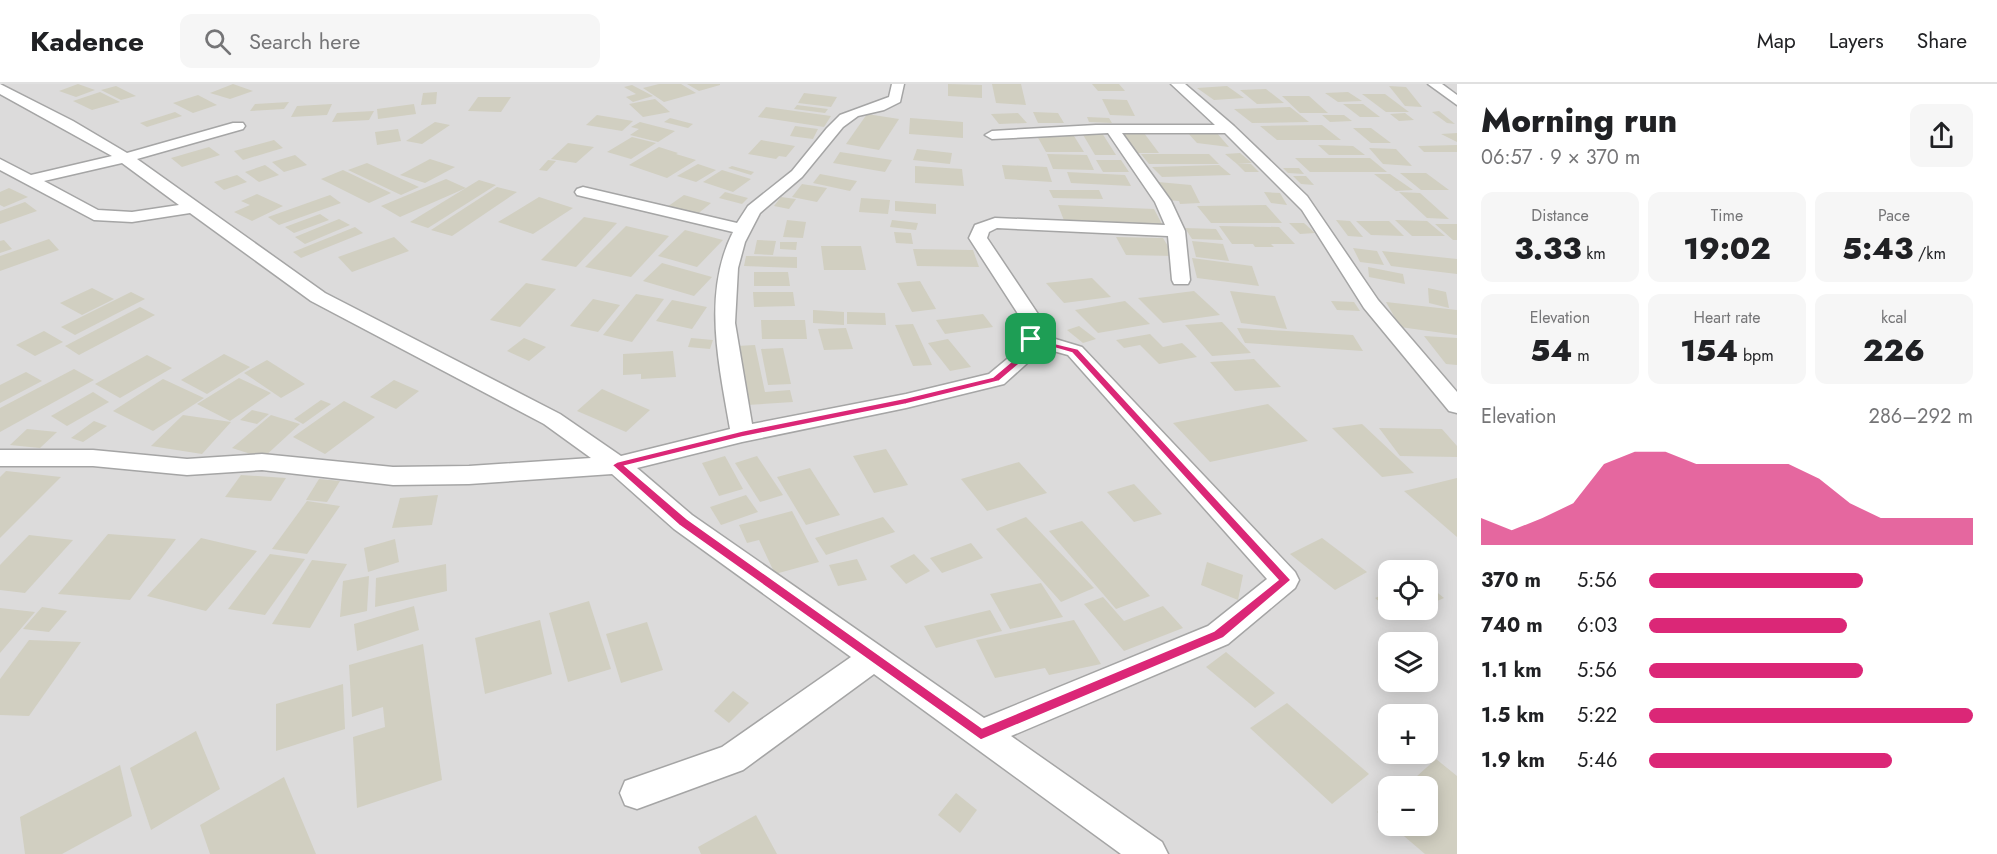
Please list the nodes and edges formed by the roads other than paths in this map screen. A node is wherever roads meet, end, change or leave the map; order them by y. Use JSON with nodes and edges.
{"nodes":[{"id":1,"x":897,"y":84,"type":"edge"},
{"id":2,"x":1177,"y":84,"type":"edge"},
{"id":3,"x":1434,"y":84,"type":"edge"},
{"id":4,"x":0,"y":88,"type":"edge"},
{"id":5,"x":1457,"y":100,"type":"edge"},
{"id":6,"x":238,"y":126,"type":"dead end"},
{"id":7,"x":1112,"y":129,"type":"junction"},
{"id":8,"x":1228,"y":129,"type":"junction"},
{"id":9,"x":992,"y":135,"type":"dead end"},
{"id":10,"x":125,"y":158,"type":"junction"},
{"id":11,"x":0,"y":164,"type":"edge"},
{"id":12,"x":29,"y":180,"type":"junction"},
{"id":13,"x":583,"y":192,"type":"dead end"},
{"id":14,"x":195,"y":207,"type":"junction"},
{"id":15,"x":743,"y":229,"type":"junction"},
{"id":16,"x":1176,"y":231,"type":"junction"},
{"id":17,"x":1181,"y":280,"type":"dead end"},
{"id":18,"x":1031,"y":339,"type":"junction"},
{"id":19,"x":1457,"y":406,"type":"edge"},
{"id":20,"x":742,"y":434,"type":"junction"},
{"id":21,"x":0,"y":458,"type":"edge"},
{"id":22,"x":617,"y":465,"type":"junction"},
{"id":23,"x":873,"y":658,"type":"junction"},
{"id":24,"x":981,"y":734,"type":"junction"},
{"id":25,"x":637,"y":794,"type":"dead end"},
{"id":26,"x":1150,"y":854,"type":"edge"}],
"edges":[{"from":1,"to":15,"type":"street"},
{"from":2,"to":8,"type":"street"},
{"from":3,"to":5,"type":"street"},
{"from":4,"to":10,"type":"street"},
{"from":6,"to":10,"type":"street"},
{"from":7,"to":8,"type":"street"},
{"from":7,"to":9,"type":"street"},
{"from":7,"to":16,"type":"street"},
{"from":8,"to":19,"type":"street"},
{"from":10,"to":12,"type":"street"},
{"from":10,"to":14,"type":"street"},
{"from":11,"to":12,"type":"street"},
{"from":12,"to":14,"type":"street"},
{"from":13,"to":15,"type":"street"},
{"from":14,"to":22,"type":"street"},
{"from":15,"to":20,"type":"street"},
{"from":16,"to":17,"type":"street"},
{"from":16,"to":18,"type":"street"},
{"from":18,"to":20,"type":"street"},
{"from":18,"to":24,"type":"street"},
{"from":20,"to":22,"type":"street"},
{"from":21,"to":22,"type":"street"},
{"from":22,"to":23,"type":"street"},
{"from":23,"to":24,"type":"street"},
{"from":23,"to":25,"type":"street"},
{"from":24,"to":26,"type":"street"}]}
